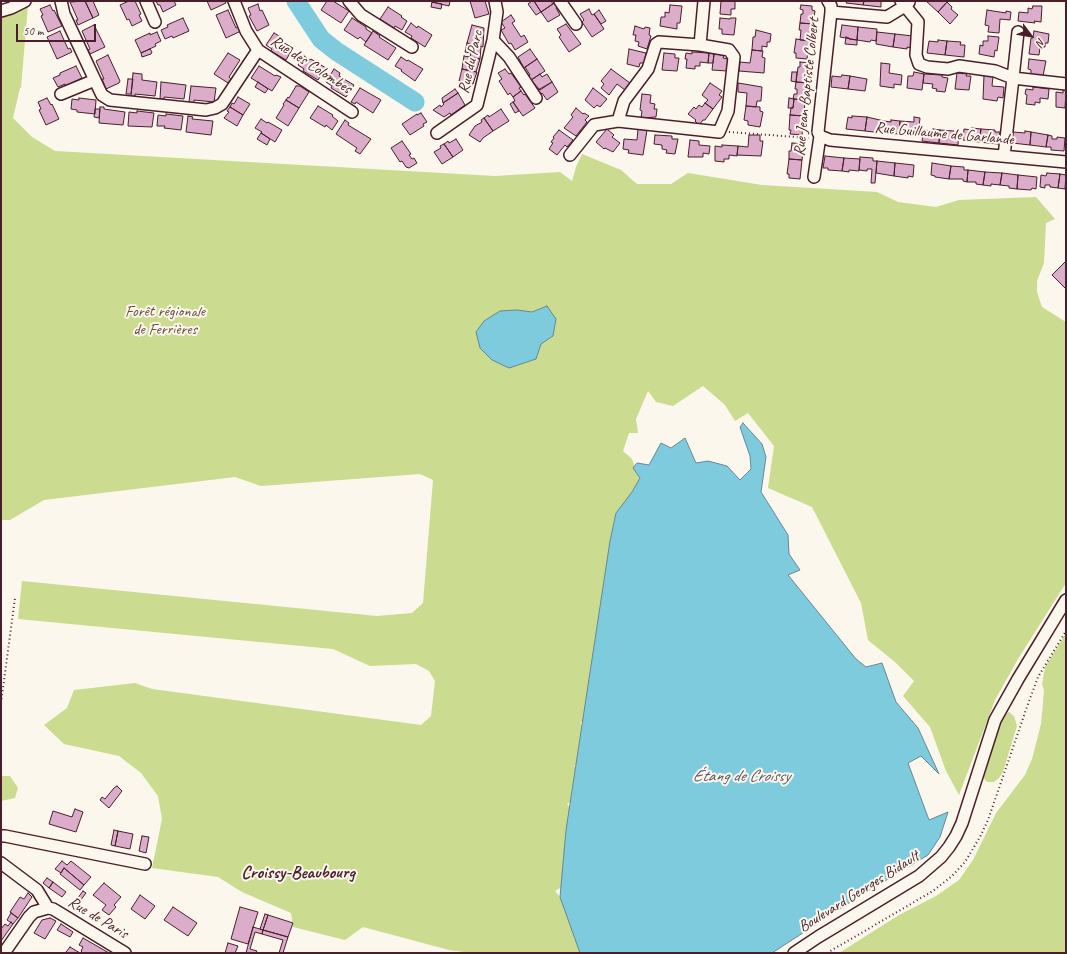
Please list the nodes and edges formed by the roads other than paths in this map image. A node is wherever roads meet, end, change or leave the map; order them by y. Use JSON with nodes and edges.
{"nodes":[{"id":1,"x":25,"y":1,"type":"edge"},
{"id":2,"x":61,"y":1,"type":"edge"},
{"id":3,"x":146,"y":1,"type":"edge"},
{"id":4,"x":234,"y":1,"type":"edge"},
{"id":5,"x":349,"y":1,"type":"edge"},
{"id":6,"x":495,"y":1,"type":"edge"},
{"id":7,"x":560,"y":1,"type":"edge"},
{"id":8,"x":704,"y":1,"type":"edge"},
{"id":9,"x":828,"y":1,"type":"edge"},
{"id":10,"x":905,"y":3,"type":"edge"},
{"id":11,"x":1,"y":11,"type":"edge"},
{"id":12,"x":831,"y":12,"type":"junction"},
{"id":13,"x":155,"y":22,"type":"dead end"},
{"id":14,"x":576,"y":24,"type":"dead end"},
{"id":15,"x":1018,"y":32,"type":"dead end"},
{"id":16,"x":493,"y":40,"type":"junction"},
{"id":17,"x":700,"y":45,"type":"junction"},
{"id":18,"x":412,"y":47,"type":"dead end"},
{"id":19,"x":258,"y":50,"type":"junction"},
{"id":20,"x":1013,"y":78,"type":"junction"},
{"id":21,"x":95,"y":80,"type":"junction"},
{"id":22,"x":1066,"y":84,"type":"edge"},
{"id":23,"x":61,"y":94,"type":"dead end"},
{"id":24,"x":536,"y":98,"type":"dead end"},
{"id":25,"x":352,"y":112,"type":"dead end"},
{"id":26,"x":618,"y":121,"type":"junction"},
{"id":27,"x":437,"y":133,"type":"dead end"},
{"id":28,"x":820,"y":136,"type":"junction"},
{"id":29,"x":570,"y":155,"type":"dead end"},
{"id":30,"x":1004,"y":156,"type":"junction"},
{"id":31,"x":1066,"y":162,"type":"edge"},
{"id":32,"x":814,"y":177,"type":"dead end"},
{"id":33,"x":1066,"y":600,"type":"edge"},
{"id":34,"x":1,"y":836,"type":"edge"},
{"id":35,"x":1,"y":863,"type":"edge"},
{"id":36,"x":145,"y":864,"type":"dead end"},
{"id":37,"x":48,"y":908,"type":"junction"},
{"id":38,"x":4,"y":953,"type":"edge"},
{"id":39,"x":125,"y":953,"type":"edge"},
{"id":40,"x":794,"y":953,"type":"edge"}],
"edges":[{"from":1,"to":11,"type":"street"},
{"from":2,"to":21,"type":"street"},
{"from":3,"to":13,"type":"street"},
{"from":4,"to":19,"type":"street","name":"Rue des Colombes"},
{"from":5,"to":18,"type":"street"},
{"from":6,"to":16,"type":"street","name":"Rue du Parc"},
{"from":7,"to":14,"type":"street"},
{"from":8,"to":17,"type":"street"},
{"from":9,"to":12,"type":"street","name":"Rue Jean Baptiste Colbert"},
{"from":10,"to":12,"type":"street"},
{"from":10,"to":20,"type":"street"},
{"from":12,"to":28,"type":"street","name":"Rue Jean Baptiste Colbert"},
{"from":15,"to":20,"type":"street"},
{"from":16,"to":24,"type":"street"},
{"from":16,"to":27,"type":"street","name":"Rue du Parc"},
{"from":17,"to":26,"type":"street"},
{"from":17,"to":26,"type":"street"},
{"from":19,"to":21,"type":"street"},
{"from":19,"to":25,"type":"street","name":"Rue des Colombes"},
{"from":20,"to":22,"type":"street"},
{"from":20,"to":30,"type":"street"},
{"from":21,"to":23,"type":"street"},
{"from":26,"to":29,"type":"street"},
{"from":28,"to":30,"type":"street","name":"Rue Guillaume de Garlande"},
{"from":28,"to":32,"type":"street","name":"Rue Jean Baptiste Colbert"},
{"from":30,"to":31,"type":"street","name":"Rue Guillaume de Garlande"},
{"from":33,"to":40,"type":"street","name":"Boulevard Georges Bidault"},
{"from":34,"to":36,"type":"street"},
{"from":35,"to":37,"type":"street"},
{"from":37,"to":38,"type":"street","name":"Rue de Paris"},
{"from":37,"to":39,"type":"street","name":"Rue de Paris"}]}
